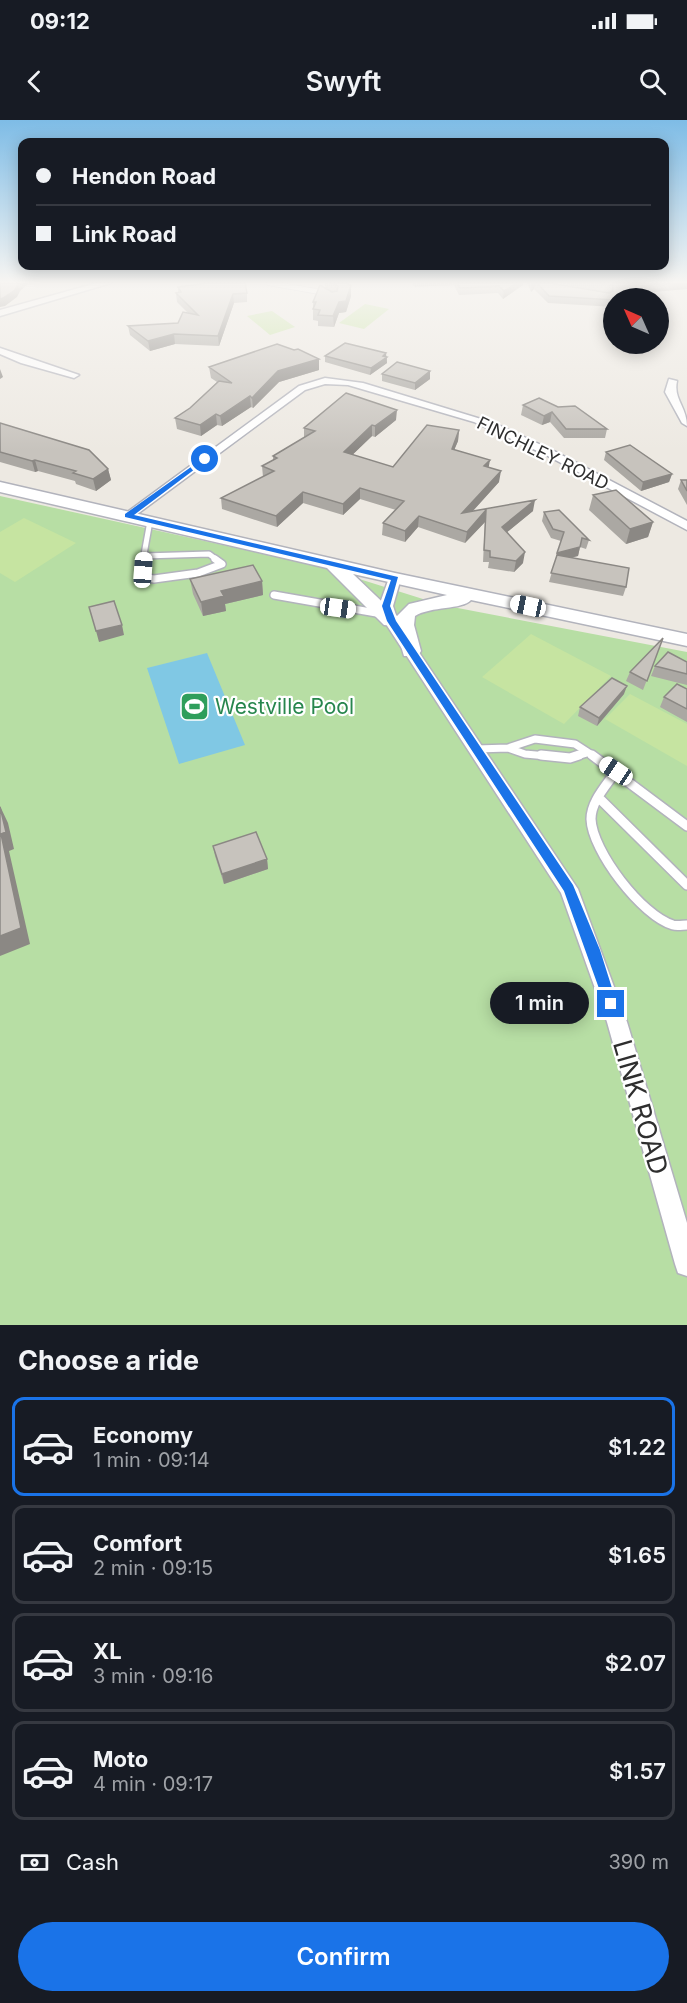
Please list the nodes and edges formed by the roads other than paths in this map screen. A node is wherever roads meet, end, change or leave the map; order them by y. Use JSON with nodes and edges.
{"nodes":[{"id":1,"x":0,"y":351,"type":"edge"},
{"id":2,"x":74,"y":375,"type":"dead end"},
{"id":3,"x":672,"y":381,"type":"dead end"},
{"id":4,"x":687,"y":423,"type":"edge"},
{"id":5,"x":0,"y":488,"type":"edge"},
{"id":6,"x":128,"y":516,"type":"junction"},
{"id":7,"x":150,"y":521,"type":"junction"},
{"id":8,"x":687,"y":526,"type":"edge"},
{"id":9,"x":144,"y":556,"type":"junction"},
{"id":10,"x":333,"y":564,"type":"junction"},
{"id":11,"x":395,"y":578,"type":"junction"},
{"id":12,"x":274,"y":595,"type":"dead end"},
{"id":13,"x":482,"y":597,"type":"junction"},
{"id":14,"x":387,"y":618,"type":"junction"},
{"id":15,"x":687,"y":640,"type":"edge"},
{"id":16,"x":411,"y":651,"type":"junction"},
{"id":17,"x":508,"y":748,"type":"junction"},
{"id":18,"x":477,"y":749,"type":"junction"},
{"id":19,"x":588,"y":753,"type":"junction"},
{"id":20,"x":616,"y":771,"type":"junction"},
{"id":21,"x":599,"y":798,"type":"junction"},
{"id":22,"x":687,"y":826,"type":"edge"},
{"id":23,"x":687,"y":885,"type":"edge"},
{"id":24,"x":687,"y":925,"type":"edge"},
{"id":25,"x":687,"y":1264,"type":"edge"}],
"edges":[{"from":1,"to":2,"type":"street"},
{"from":3,"to":4,"type":"street"},
{"from":5,"to":6,"type":"main road"},
{"from":6,"to":7,"type":"main road"},
{"from":6,"to":8,"type":"street","name":"FINCHLEY ROAD"},
{"from":7,"to":9,"type":"lane"},
{"from":7,"to":10,"type":"main road"},
{"from":9,"to":9,"type":"lane"},
{"from":10,"to":11,"type":"main road"},
{"from":10,"to":14,"type":"main road"},
{"from":11,"to":13,"type":"main road"},
{"from":11,"to":14,"type":"street","name":"LINK ROAD"},
{"from":12,"to":14,"type":"lane"},
{"from":13,"to":15,"type":"main road"},
{"from":13,"to":16,"type":"main road"},
{"from":14,"to":16,"type":"street","name":"LINK ROAD"},
{"from":16,"to":18,"type":"street","name":"LINK ROAD"},
{"from":17,"to":18,"type":"lane"},
{"from":17,"to":19,"type":"lane"},
{"from":17,"to":19,"type":"lane"},
{"from":18,"to":25,"type":"street","name":"LINK ROAD"},
{"from":19,"to":20,"type":"lane"},
{"from":20,"to":21,"type":"lane"},
{"from":20,"to":22,"type":"lane"},
{"from":21,"to":23,"type":"lane"},
{"from":21,"to":24,"type":"lane"}]}
